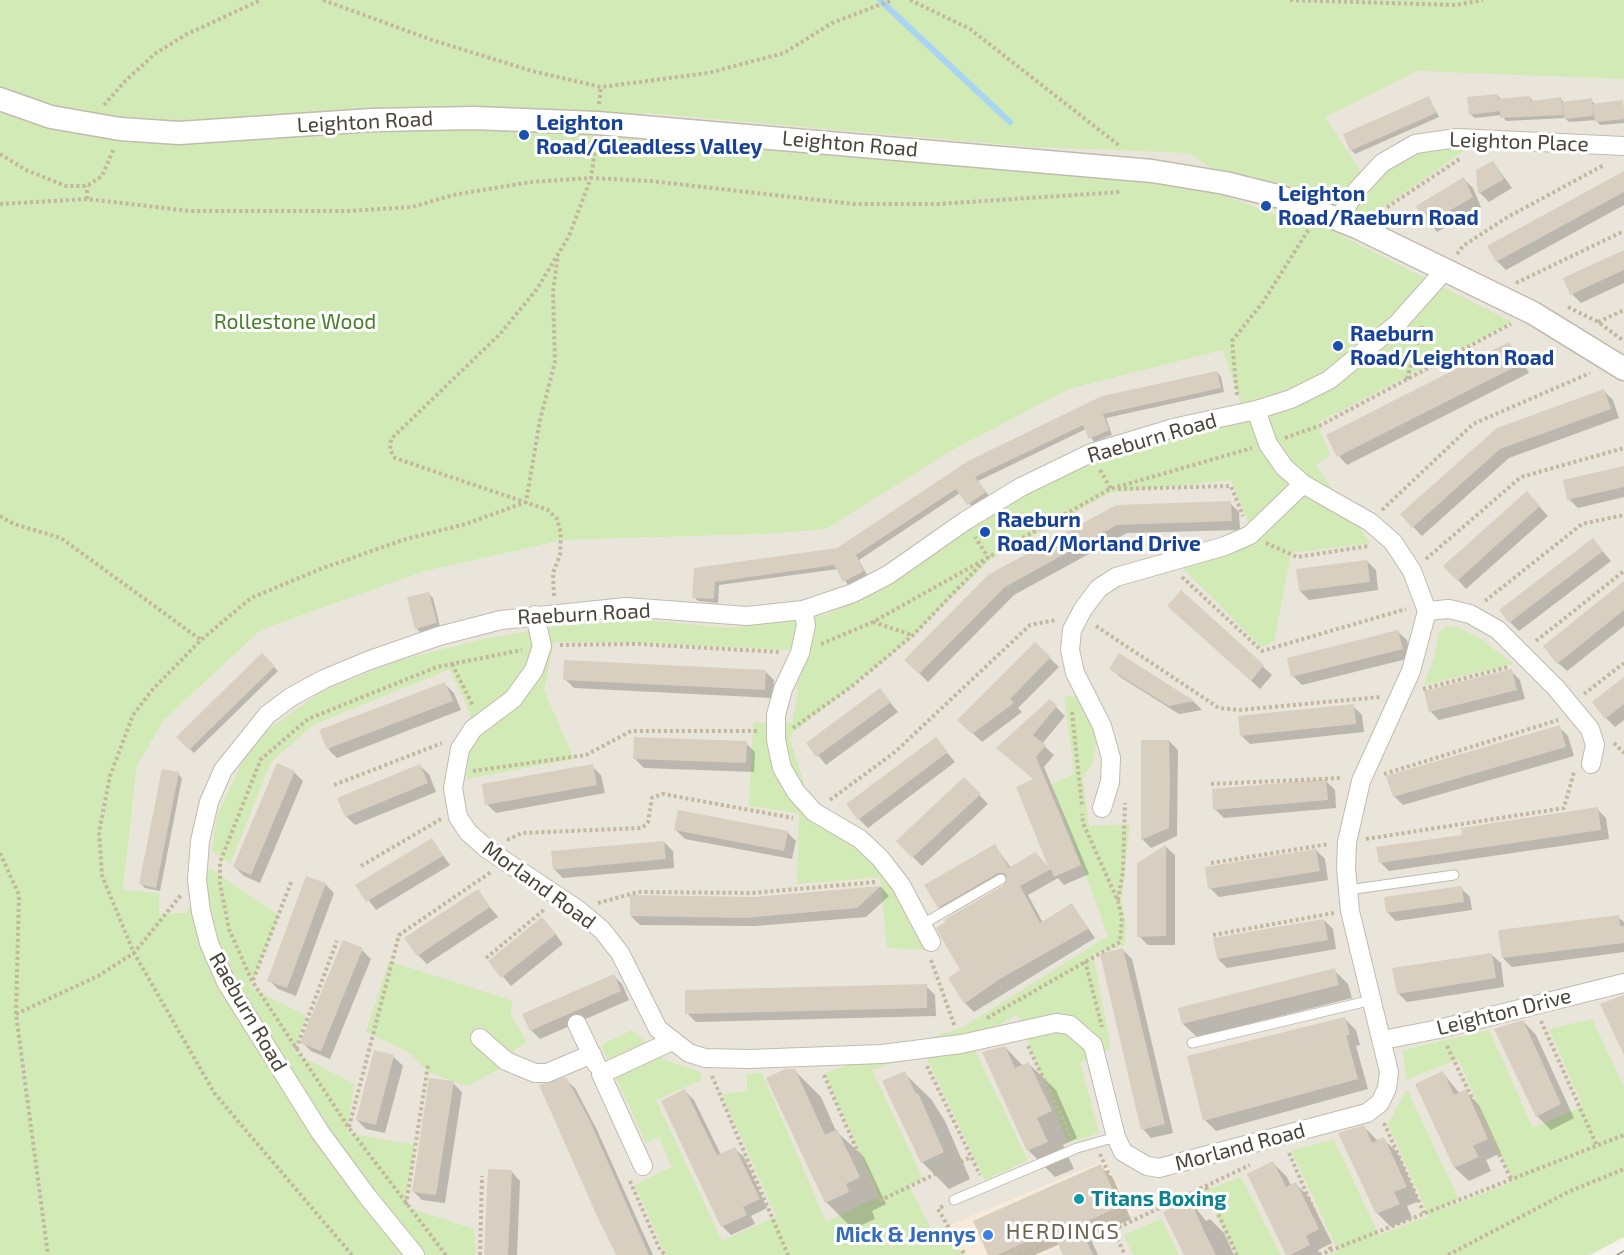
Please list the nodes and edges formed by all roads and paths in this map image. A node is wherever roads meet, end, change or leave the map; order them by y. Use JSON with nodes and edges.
{"nodes":[{"id":1,"x":261,"y":0,"type":"edge"},
{"id":2,"x":323,"y":0,"type":"edge"},
{"id":3,"x":892,"y":0,"type":"edge"},
{"id":4,"x":910,"y":0,"type":"edge"},
{"id":5,"x":1290,"y":0,"type":"edge"},
{"id":6,"x":1483,"y":0,"type":"edge"},
{"id":7,"x":0,"y":99,"type":"edge"},
{"id":8,"x":92,"y":126,"type":"junction"},
{"id":9,"x":120,"y":129,"type":"junction"},
{"id":10,"x":1488,"y":140,"type":"junction"},
{"id":11,"x":1125,"y":150,"type":"dead end"},
{"id":12,"x":1619,"y":153,"type":"edge"},
{"id":13,"x":0,"y":154,"type":"edge"},
{"id":14,"x":591,"y":178,"type":"junction"},
{"id":15,"x":87,"y":186,"type":"junction"},
{"id":16,"x":1124,"y":192,"type":"dead end"},
{"id":17,"x":87,"y":200,"type":"junction"},
{"id":18,"x":0,"y":204,"type":"edge"},
{"id":19,"x":1339,"y":219,"type":"junction"},
{"id":20,"x":1624,"y":231,"type":"edge"},
{"id":21,"x":558,"y":255,"type":"junction"},
{"id":22,"x":1446,"y":269,"type":"junction"},
{"id":23,"x":1494,"y":293,"type":"junction"},
{"id":24,"x":1424,"y":296,"type":"junction"},
{"id":25,"x":1624,"y":310,"type":"edge"},
{"id":26,"x":1533,"y":313,"type":"junction"},
{"id":27,"x":1598,"y":322,"type":"dead end"},
{"id":28,"x":1620,"y":365,"type":"edge"},
{"id":29,"x":1407,"y":380,"type":"junction"},
{"id":30,"x":1248,"y":412,"type":"junction"},
{"id":31,"x":1268,"y":444,"type":"junction"},
{"id":32,"x":1624,"y":448,"type":"edge"},
{"id":33,"x":1303,"y":484,"type":"junction"},
{"id":34,"x":1110,"y":489,"type":"junction"},
{"id":35,"x":526,"y":502,"type":"junction"},
{"id":36,"x":1624,"y":515,"type":"edge"},
{"id":37,"x":0,"y":516,"type":"edge"},
{"id":38,"x":1370,"y":522,"type":"junction"},
{"id":39,"x":1250,"y":535,"type":"junction"},
{"id":40,"x":1393,"y":542,"type":"junction"},
{"id":41,"x":988,"y":557,"type":"junction"},
{"id":42,"x":1166,"y":562,"type":"junction"},
{"id":43,"x":1412,"y":571,"type":"junction"},
{"id":44,"x":1624,"y":572,"type":"edge"},
{"id":45,"x":1425,"y":607,"type":"junction"},
{"id":46,"x":803,"y":610,"type":"junction"},
{"id":47,"x":554,"y":613,"type":"junction"},
{"id":48,"x":1470,"y":614,"type":"junction"},
{"id":49,"x":535,"y":615,"type":"junction"},
{"id":50,"x":1080,"y":615,"type":"junction"},
{"id":51,"x":873,"y":622,"type":"junction"},
{"id":52,"x":913,"y":635,"type":"junction"},
{"id":53,"x":201,"y":640,"type":"junction"},
{"id":54,"x":542,"y":646,"type":"junction"},
{"id":55,"x":800,"y":653,"type":"junction"},
{"id":56,"x":1525,"y":657,"type":"junction"},
{"id":57,"x":1624,"y":663,"type":"edge"},
{"id":58,"x":452,"y":664,"type":"junction"},
{"id":59,"x":1401,"y":695,"type":"junction"},
{"id":60,"x":1072,"y":705,"type":"dead end"},
{"id":61,"x":1574,"y":710,"type":"junction"},
{"id":62,"x":481,"y":723,"type":"junction"},
{"id":63,"x":776,"y":736,"type":"junction"},
{"id":64,"x":460,"y":749,"type":"junction"},
{"id":65,"x":1591,"y":764,"type":"joint"},
{"id":66,"x":454,"y":773,"type":"junction"},
{"id":67,"x":1361,"y":781,"type":"junction"},
{"id":68,"x":1211,"y":784,"type":"dead end"},
{"id":69,"x":334,"y":785,"type":"dead end"},
{"id":70,"x":1124,"y":795,"type":"dead end"},
{"id":71,"x":1102,"y":808,"type":"dead end"},
{"id":72,"x":456,"y":810,"type":"junction"},
{"id":73,"x":814,"y":812,"type":"junction"},
{"id":74,"x":1347,"y":842,"type":"junction"},
{"id":75,"x":487,"y":849,"type":"junction"},
{"id":76,"x":0,"y":853,"type":"edge"},
{"id":77,"x":506,"y":861,"type":"junction"},
{"id":78,"x":1211,"y":863,"type":"dead end"},
{"id":79,"x":361,"y":866,"type":"dead end"},
{"id":80,"x":1454,"y":874,"type":"dead end"},
{"id":81,"x":1001,"y":879,"type":"dead end"},
{"id":82,"x":196,"y":880,"type":"junction"},
{"id":83,"x":292,"y":880,"type":"dead end"},
{"id":84,"x":897,"y":880,"type":"junction"},
{"id":85,"x":1348,"y":890,"type":"junction"},
{"id":86,"x":559,"y":897,"type":"junction"},
{"id":87,"x":1118,"y":901,"type":"junction"},
{"id":88,"x":577,"y":909,"type":"junction"},
{"id":89,"x":1350,"y":910,"type":"junction"},
{"id":90,"x":923,"y":924,"type":"junction"},
{"id":91,"x":1214,"y":935,"type":"dead end"},
{"id":92,"x":337,"y":941,"type":"dead end"},
{"id":93,"x":931,"y":942,"type":"joint"},
{"id":94,"x":134,"y":953,"type":"junction"},
{"id":95,"x":486,"y":958,"type":"dead end"},
{"id":96,"x":1085,"y":961,"type":"junction"},
{"id":97,"x":221,"y":970,"type":"junction"},
{"id":98,"x":252,"y":981,"type":"junction"},
{"id":99,"x":1624,"y":982,"type":"edge"},
{"id":100,"x":1372,"y":1000,"type":"junction"},
{"id":101,"x":1533,"y":1005,"type":"junction"},
{"id":102,"x":16,"y":1014,"type":"junction"},
{"id":103,"x":578,"y":1024,"type":"dead end"},
{"id":104,"x":1439,"y":1029,"type":"junction"},
{"id":105,"x":1020,"y":1031,"type":"junction"},
{"id":106,"x":480,"y":1038,"type":"dead end"},
{"id":107,"x":959,"y":1039,"type":"junction"},
{"id":108,"x":1383,"y":1040,"type":"junction"},
{"id":109,"x":672,"y":1041,"type":"junction"},
{"id":110,"x":1192,"y":1043,"type":"dead end"},
{"id":111,"x":1093,"y":1045,"type":"junction"},
{"id":112,"x":296,"y":1050,"type":"junction"},
{"id":113,"x":920,"y":1050,"type":"junction"},
{"id":114,"x":592,"y":1054,"type":"junction"},
{"id":115,"x":816,"y":1057,"type":"junction"},
{"id":116,"x":705,"y":1058,"type":"junction"},
{"id":117,"x":428,"y":1065,"type":"dead end"},
{"id":118,"x":601,"y":1074,"type":"junction"},
{"id":119,"x":1377,"y":1106,"type":"junction"},
{"id":120,"x":349,"y":1128,"type":"junction"},
{"id":121,"x":1624,"y":1135,"type":"edge"},
{"id":122,"x":1281,"y":1136,"type":"junction"},
{"id":123,"x":1116,"y":1137,"type":"junction"},
{"id":124,"x":1096,"y":1144,"type":"junction"},
{"id":125,"x":1597,"y":1146,"type":"junction"},
{"id":126,"x":1077,"y":1149,"type":"junction"},
{"id":127,"x":971,"y":1157,"type":"junction"},
{"id":128,"x":1256,"y":1162,"type":"dead end"},
{"id":129,"x":643,"y":1166,"type":"joint"},
{"id":130,"x":1624,"y":1169,"type":"edge"},
{"id":131,"x":482,"y":1176,"type":"dead end"},
{"id":132,"x":1511,"y":1179,"type":"junction"},
{"id":133,"x":985,"y":1186,"type":"junction"},
{"id":134,"x":1206,"y":1187,"type":"junction"},
{"id":135,"x":954,"y":1200,"type":"joint"},
{"id":136,"x":405,"y":1205,"type":"junction"},
{"id":137,"x":1424,"y":1213,"type":"junction"},
{"id":138,"x":1109,"y":1221,"type":"junction"},
{"id":139,"x":1113,"y":1230,"type":"junction"},
{"id":140,"x":1332,"y":1250,"type":"junction"},
{"id":141,"x":48,"y":1255,"type":"edge"},
{"id":142,"x":352,"y":1255,"type":"edge"},
{"id":143,"x":415,"y":1255,"type":"edge"},
{"id":144,"x":446,"y":1255,"type":"edge"},
{"id":145,"x":480,"y":1255,"type":"edge"},
{"id":146,"x":666,"y":1255,"type":"edge"},
{"id":147,"x":788,"y":1255,"type":"edge"},
{"id":148,"x":965,"y":1255,"type":"edge"},
{"id":149,"x":1019,"y":1255,"type":"edge"},
{"id":150,"x":1125,"y":1255,"type":"edge"},
{"id":151,"x":1237,"y":1255,"type":"edge"},
{"id":152,"x":1318,"y":1255,"type":"edge"},
{"id":153,"x":1448,"y":1255,"type":"edge"}],
"edges":[{"from":1,"to":8,"type":"path"},
{"from":2,"to":3,"type":"path"},
{"from":4,"to":11,"type":"path"},
{"from":5,"to":6,"type":"path"},
{"from":7,"to":8,"type":"street","name":"Leighton Road"},
{"from":8,"to":9,"type":"street","name":"Leighton Road"},
{"from":9,"to":15,"type":"path"},
{"from":9,"to":19,"type":"street","name":"Leighton Road"},
{"from":10,"to":12,"type":"street","name":"Leighton Place"},
{"from":10,"to":19,"type":"path"},
{"from":10,"to":19,"type":"street","name":"Leighton Place"},
{"from":12,"to":22,"type":"path"},
{"from":13,"to":15,"type":"path"},
{"from":14,"to":16,"type":"path"},
{"from":14,"to":17,"type":"path"},
{"from":14,"to":21,"type":"path"},
{"from":15,"to":17,"type":"path"},
{"from":17,"to":18,"type":"path"},
{"from":19,"to":22,"type":"street","name":"Leighton Road"},
{"from":19,"to":30,"type":"path"},
{"from":20,"to":23,"type":"path"},
{"from":21,"to":35,"type":"path"},
{"from":21,"to":35,"type":"path"},
{"from":22,"to":23,"type":"street","name":"Leighton Road"},
{"from":22,"to":24,"type":"street","name":"Raeburn Road"},
{"from":23,"to":26,"type":"street","name":"Leighton Road"},
{"from":24,"to":29,"type":"path"},
{"from":24,"to":30,"type":"street","name":"Raeburn Road"},
{"from":25,"to":27,"type":"path"},
{"from":26,"to":28,"type":"street","name":"Leighton Road"},
{"from":26,"to":29,"type":"path"},
{"from":28,"to":38,"type":"path"},
{"from":29,"to":31,"type":"path"},
{"from":30,"to":31,"type":"street"},
{"from":30,"to":46,"type":"street","name":"Raeburn Road"},
{"from":31,"to":33,"type":"street"},
{"from":31,"to":34,"type":"path"},
{"from":32,"to":43,"type":"path"},
{"from":33,"to":38,"type":"street"},
{"from":33,"to":39,"type":"street"},
{"from":34,"to":39,"type":"path"},
{"from":34,"to":41,"type":"path"},
{"from":35,"to":47,"type":"path"},
{"from":35,"to":53,"type":"path"},
{"from":36,"to":48,"type":"path"},
{"from":37,"to":53,"type":"path"},
{"from":38,"to":40,"type":"street"},
{"from":39,"to":40,"type":"path"},
{"from":39,"to":42,"type":"street"},
{"from":40,"to":43,"type":"street"},
{"from":41,"to":51,"type":"path"},
{"from":41,"to":52,"type":"path"},
{"from":42,"to":45,"type":"path"},
{"from":42,"to":50,"type":"street"},
{"from":43,"to":45,"type":"street"},
{"from":44,"to":56,"type":"path"},
{"from":45,"to":48,"type":"street"},
{"from":45,"to":59,"type":"street"},
{"from":46,"to":47,"type":"street","name":"Raeburn Road"},
{"from":46,"to":55,"type":"street"},
{"from":47,"to":49,"type":"street","name":"Raeburn Road"},
{"from":48,"to":56,"type":"street"},
{"from":49,"to":54,"type":"street"},
{"from":49,"to":82,"type":"street","name":"Raeburn Road"},
{"from":50,"to":59,"type":"path"},
{"from":50,"to":71,"type":"street"},
{"from":50,"to":73,"type":"path"},
{"from":51,"to":52,"type":"path"},
{"from":51,"to":55,"type":"path"},
{"from":52,"to":63,"type":"path"},
{"from":53,"to":94,"type":"path"},
{"from":54,"to":55,"type":"path"},
{"from":54,"to":58,"type":"path"},
{"from":54,"to":62,"type":"street","name":"Morland Road"},
{"from":55,"to":63,"type":"street"},
{"from":56,"to":59,"type":"path"},
{"from":56,"to":61,"type":"street"},
{"from":57,"to":61,"type":"path"},
{"from":58,"to":62,"type":"path"},
{"from":58,"to":98,"type":"path"},
{"from":59,"to":67,"type":"street"},
{"from":60,"to":87,"type":"path"},
{"from":61,"to":65,"type":"street"},
{"from":61,"to":67,"type":"path"},
{"from":62,"to":64,"type":"street","name":"Morland Road"},
{"from":63,"to":66,"type":"path"},
{"from":63,"to":73,"type":"street"},
{"from":64,"to":66,"type":"street","name":"Morland Road"},
{"from":64,"to":69,"type":"path"},
{"from":65,"to":74,"type":"path"},
{"from":66,"to":72,"type":"street","name":"Morland Road"},
{"from":67,"to":68,"type":"path"},
{"from":67,"to":74,"type":"street"},
{"from":70,"to":87,"type":"path"},
{"from":72,"to":75,"type":"street","name":"Morland Road"},
{"from":72,"to":79,"type":"path"},
{"from":73,"to":75,"type":"path"},
{"from":73,"to":84,"type":"street"},
{"from":74,"to":78,"type":"path"},
{"from":74,"to":85,"type":"street"},
{"from":75,"to":77,"type":"street","name":"Morland Road"},
{"from":76,"to":102,"type":"path"},
{"from":77,"to":86,"type":"street","name":"Morland Road"},
{"from":77,"to":120,"type":"path"},
{"from":80,"to":85,"type":"lane"},
{"from":81,"to":90,"type":"lane"},
{"from":82,"to":94,"type":"path"},
{"from":82,"to":97,"type":"street","name":"Raeburn Road"},
{"from":83,"to":98,"type":"path"},
{"from":84,"to":88,"type":"path"},
{"from":84,"to":90,"type":"street"},
{"from":85,"to":89,"type":"street"},
{"from":86,"to":88,"type":"street","name":"Morland Road"},
{"from":86,"to":95,"type":"path"},
{"from":87,"to":96,"type":"path"},
{"from":88,"to":109,"type":"street","name":"Morland Road"},
{"from":89,"to":91,"type":"path"},
{"from":89,"to":100,"type":"street"},
{"from":90,"to":93,"type":"street"},
{"from":92,"to":112,"type":"path"},
{"from":93,"to":107,"type":"path"},
{"from":94,"to":102,"type":"path"},
{"from":94,"to":142,"type":"path"},
{"from":96,"to":107,"type":"path"},
{"from":96,"to":111,"type":"path"},
{"from":97,"to":98,"type":"path"},
{"from":97,"to":143,"type":"street","name":"Raeburn Road"},
{"from":98,"to":112,"type":"path"},
{"from":99,"to":101,"type":"street","name":"Leighton Drive"},
{"from":100,"to":108,"type":"street"},
{"from":100,"to":110,"type":"lane"},
{"from":101,"to":104,"type":"street","name":"Leighton Drive"},
{"from":101,"to":125,"type":"path"},
{"from":102,"to":141,"type":"path"},
{"from":103,"to":114,"type":"street"},
{"from":104,"to":108,"type":"street","name":"Leighton Drive"},
{"from":104,"to":132,"type":"path"},
{"from":105,"to":107,"type":"street","name":"Morland Road"},
{"from":105,"to":111,"type":"street","name":"Morland Road"},
{"from":105,"to":126,"type":"path"},
{"from":106,"to":114,"type":"street"},
{"from":107,"to":113,"type":"street","name":"Morland Road"},
{"from":108,"to":119,"type":"street"},
{"from":109,"to":116,"type":"street","name":"Morland Road"},
{"from":109,"to":118,"type":"street"},
{"from":111,"to":123,"type":"street","name":"Morland Road"},
{"from":112,"to":120,"type":"path"},
{"from":113,"to":115,"type":"street","name":"Morland Road"},
{"from":113,"to":127,"type":"path"},
{"from":114,"to":118,"type":"street"},
{"from":115,"to":116,"type":"street","name":"Morland Road"},
{"from":115,"to":127,"type":"path"},
{"from":116,"to":147,"type":"path"},
{"from":117,"to":136,"type":"path"},
{"from":118,"to":129,"type":"street"},
{"from":119,"to":122,"type":"street","name":"Morland Road"},
{"from":119,"to":137,"type":"path"},
{"from":120,"to":136,"type":"path"},
{"from":121,"to":125,"type":"path"},
{"from":122,"to":123,"type":"street","name":"Morland Road"},
{"from":122,"to":140,"type":"path"},
{"from":123,"to":124,"type":"lane"},
{"from":124,"to":126,"type":"lane"},
{"from":124,"to":138,"type":"path"},
{"from":125,"to":132,"type":"path"},
{"from":126,"to":133,"type":"lane"},
{"from":127,"to":133,"type":"path"},
{"from":128,"to":134,"type":"path"},
{"from":129,"to":146,"type":"path"},
{"from":130,"to":153,"type":"path"},
{"from":131,"to":145,"type":"path"},
{"from":132,"to":137,"type":"path"},
{"from":133,"to":135,"type":"lane"},
{"from":134,"to":139,"type":"path"},
{"from":134,"to":151,"type":"path"},
{"from":135,"to":148,"type":"path"},
{"from":136,"to":144,"type":"path"},
{"from":137,"to":140,"type":"path"},
{"from":138,"to":139,"type":"path"},
{"from":138,"to":149,"type":"path"},
{"from":139,"to":150,"type":"path"},
{"from":140,"to":152,"type":"path"}]}
